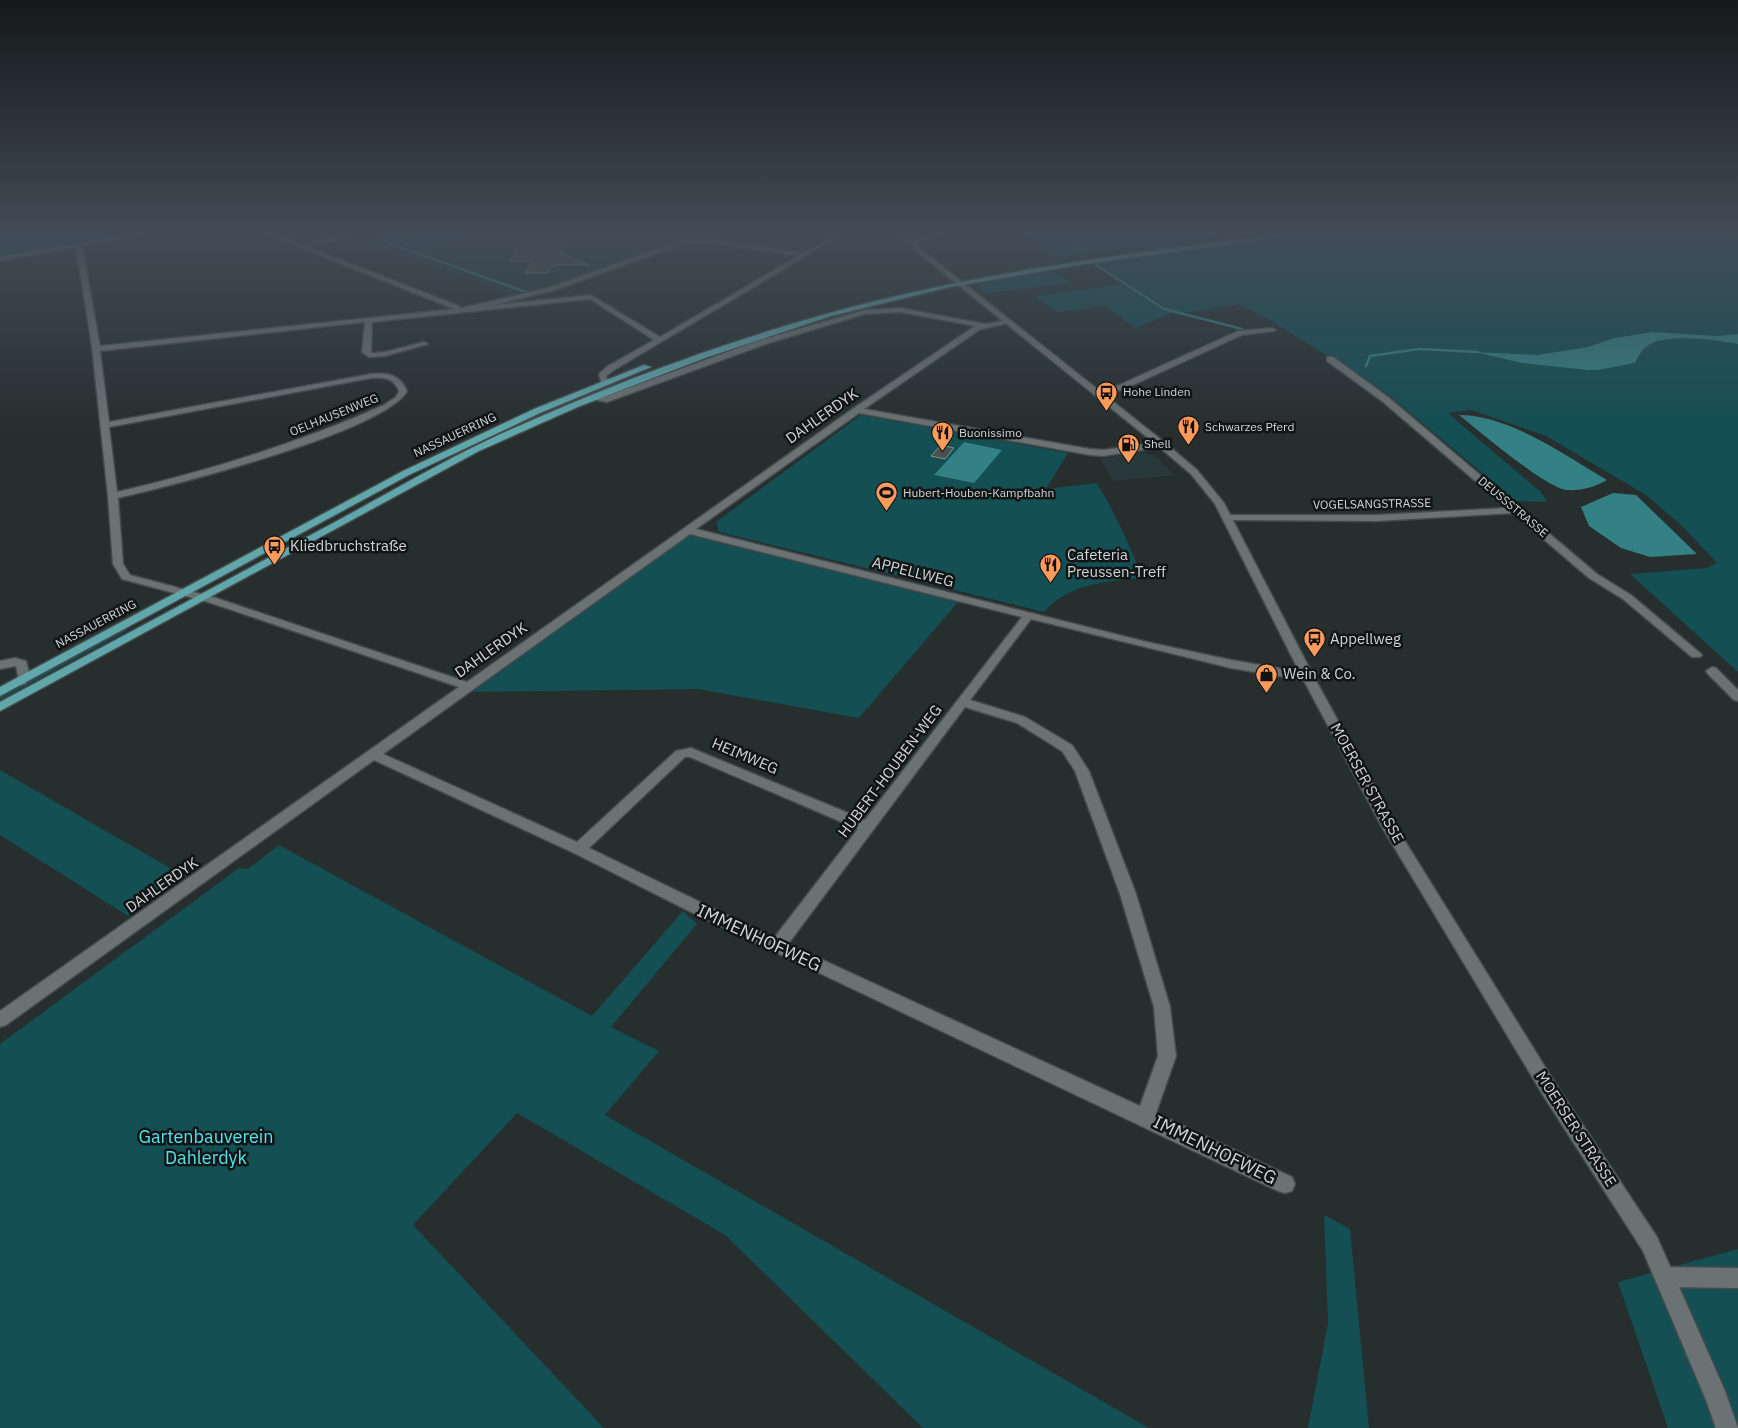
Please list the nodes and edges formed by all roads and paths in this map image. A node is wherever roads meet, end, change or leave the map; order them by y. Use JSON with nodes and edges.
{"nodes":[{"id":1,"x":88,"y":298,"type":"edge"},
{"id":2,"x":433,"y":298,"type":"edge"},
{"id":3,"x":516,"y":298,"type":"edge"},
{"id":4,"x":585,"y":298,"type":"edge"},
{"id":5,"x":592,"y":298,"type":"edge"},
{"id":6,"x":733,"y":298,"type":"edge"},
{"id":7,"x":874,"y":298,"type":"edge"},
{"id":8,"x":899,"y":298,"type":"edge"},
{"id":9,"x":978,"y":298,"type":"edge"},
{"id":10,"x":460,"y":310,"type":"junction"},
{"id":11,"x":369,"y":321,"type":"junction"},
{"id":12,"x":1009,"y":322,"type":"junction"},
{"id":13,"x":983,"y":326,"type":"junction"},
{"id":14,"x":1272,"y":330,"type":"dead end"},
{"id":15,"x":731,"y":337,"type":"dead end"},
{"id":16,"x":660,"y":340,"type":"junction"},
{"id":17,"x":424,"y":344,"type":"dead end"},
{"id":18,"x":96,"y":349,"type":"junction"},
{"id":19,"x":1330,"y":359,"type":"dead end"},
{"id":20,"x":659,"y":362,"type":"dead end"},
{"id":21,"x":605,"y":383,"type":"junction"},
{"id":22,"x":1095,"y":391,"type":"junction"},
{"id":23,"x":599,"y":399,"type":"junction"},
{"id":24,"x":857,"y":410,"type":"junction"},
{"id":25,"x":105,"y":425,"type":"junction"},
{"id":26,"x":1161,"y":444,"type":"junction"},
{"id":27,"x":113,"y":496,"type":"junction"},
{"id":28,"x":1517,"y":510,"type":"junction"},
{"id":29,"x":1228,"y":518,"type":"junction"},
{"id":30,"x":688,"y":530,"type":"junction"},
{"id":31,"x":184,"y":594,"type":"junction"},
{"id":32,"x":201,"y":598,"type":"junction"},
{"id":33,"x":1028,"y":616,"type":"junction"},
{"id":34,"x":1696,"y":655,"type":"dead end"},
{"id":35,"x":0,"y":665,"type":"edge"},
{"id":36,"x":1712,"y":671,"type":"dead end"},
{"id":37,"x":1308,"y":677,"type":"junction"},
{"id":38,"x":21,"y":681,"type":"junction"},
{"id":39,"x":468,"y":686,"type":"junction"},
{"id":40,"x":0,"y":692,"type":"edge"},
{"id":41,"x":1738,"y":697,"type":"edge"},
{"id":42,"x":963,"y":702,"type":"junction"},
{"id":43,"x":0,"y":707,"type":"edge"},
{"id":44,"x":374,"y":755,"type":"junction"},
{"id":45,"x":868,"y":827,"type":"junction"},
{"id":46,"x":579,"y":849,"type":"junction"},
{"id":47,"x":777,"y":946,"type":"junction"},
{"id":48,"x":0,"y":1020,"type":"edge"},
{"id":49,"x":1145,"y":1117,"type":"junction"},
{"id":50,"x":1285,"y":1184,"type":"dead end"},
{"id":51,"x":1664,"y":1277,"type":"junction"},
{"id":52,"x":1738,"y":1278,"type":"edge"},
{"id":53,"x":1727,"y":1428,"type":"edge"}],
"edges":[{"from":1,"to":18,"type":"street"},
{"from":2,"to":10,"type":"street"},
{"from":3,"to":10,"type":"street"},
{"from":4,"to":10,"type":"street"},
{"from":5,"to":16,"type":"street"},
{"from":6,"to":16,"type":"street"},
{"from":7,"to":15,"type":"main road"},
{"from":8,"to":23,"type":"main road","name":"NASSAUERRING"},
{"from":9,"to":12,"type":"street","name":"MOERSER STRASSE"},
{"from":10,"to":11,"type":"street"},
{"from":11,"to":17,"type":"street"},
{"from":11,"to":18,"type":"street"},
{"from":12,"to":13,"type":"street","name":"DAHLERDYK"},
{"from":12,"to":22,"type":"street","name":"MOERSER STRASSE"},
{"from":13,"to":23,"type":"street","name":"NASSAUERRING"},
{"from":13,"to":24,"type":"street","name":"DAHLERDYK"},
{"from":14,"to":22,"type":"street"},
{"from":16,"to":21,"type":"street"},
{"from":18,"to":25,"type":"street"},
{"from":19,"to":28,"type":"street","name":"DEUSSSTRASSE"},
{"from":20,"to":21,"type":"main road","name":"NASSAUERRING"},
{"from":21,"to":31,"type":"main road","name":"NASSAUERRING"},
{"from":22,"to":26,"type":"street","name":"MOERSER STRASSE"},
{"from":23,"to":32,"type":"main road","name":"NASSAUERRING"},
{"from":24,"to":26,"type":"street"},
{"from":24,"to":30,"type":"street","name":"DAHLERDYK"},
{"from":25,"to":27,"type":"street"},
{"from":25,"to":27,"type":"street","name":"OELHAUSENWEG"},
{"from":26,"to":29,"type":"street","name":"MOERSER STRASSE"},
{"from":27,"to":31,"type":"street"},
{"from":28,"to":29,"type":"street","name":"VOGELSANGSTRASSE"},
{"from":28,"to":34,"type":"street","name":"DEUSSSTRASSE"},
{"from":29,"to":37,"type":"street","name":"MOERSER STRASSE"},
{"from":30,"to":33,"type":"street","name":"APPELLWEG"},
{"from":30,"to":39,"type":"street","name":"DAHLERDYK"},
{"from":31,"to":32,"type":"street"},
{"from":31,"to":38,"type":"main road","name":"NASSAUERRING"},
{"from":32,"to":39,"type":"street"},
{"from":32,"to":43,"type":"main road","name":"NASSAUERRING"},
{"from":33,"to":37,"type":"street","name":"APPELLWEG"},
{"from":33,"to":42,"type":"street","name":"HUBERT-HOUBEN-WEG"},
{"from":35,"to":38,"type":"street"},
{"from":36,"to":41,"type":"street"},
{"from":37,"to":51,"type":"street","name":"MOERSER STRASSE"},
{"from":38,"to":40,"type":"main road","name":"NASSAUERRING"},
{"from":39,"to":44,"type":"street","name":"DAHLERDYK"},
{"from":42,"to":45,"type":"street","name":"HUBERT-HOUBEN-WEG"},
{"from":42,"to":49,"type":"street","name":"IMMENHOFWEG"},
{"from":44,"to":46,"type":"street","name":"IMMENHOFWEG"},
{"from":44,"to":48,"type":"street","name":"DAHLERDYK"},
{"from":45,"to":46,"type":"street","name":"HEIMWEG"},
{"from":45,"to":47,"type":"street","name":"HUBERT-HOUBEN-WEG"},
{"from":46,"to":47,"type":"street","name":"IMMENHOFWEG"},
{"from":47,"to":49,"type":"street","name":"IMMENHOFWEG"},
{"from":49,"to":50,"type":"street","name":"IMMENHOFWEG"},
{"from":51,"to":52,"type":"street"},
{"from":51,"to":53,"type":"street","name":"MOERSER STRASSE"}]}
